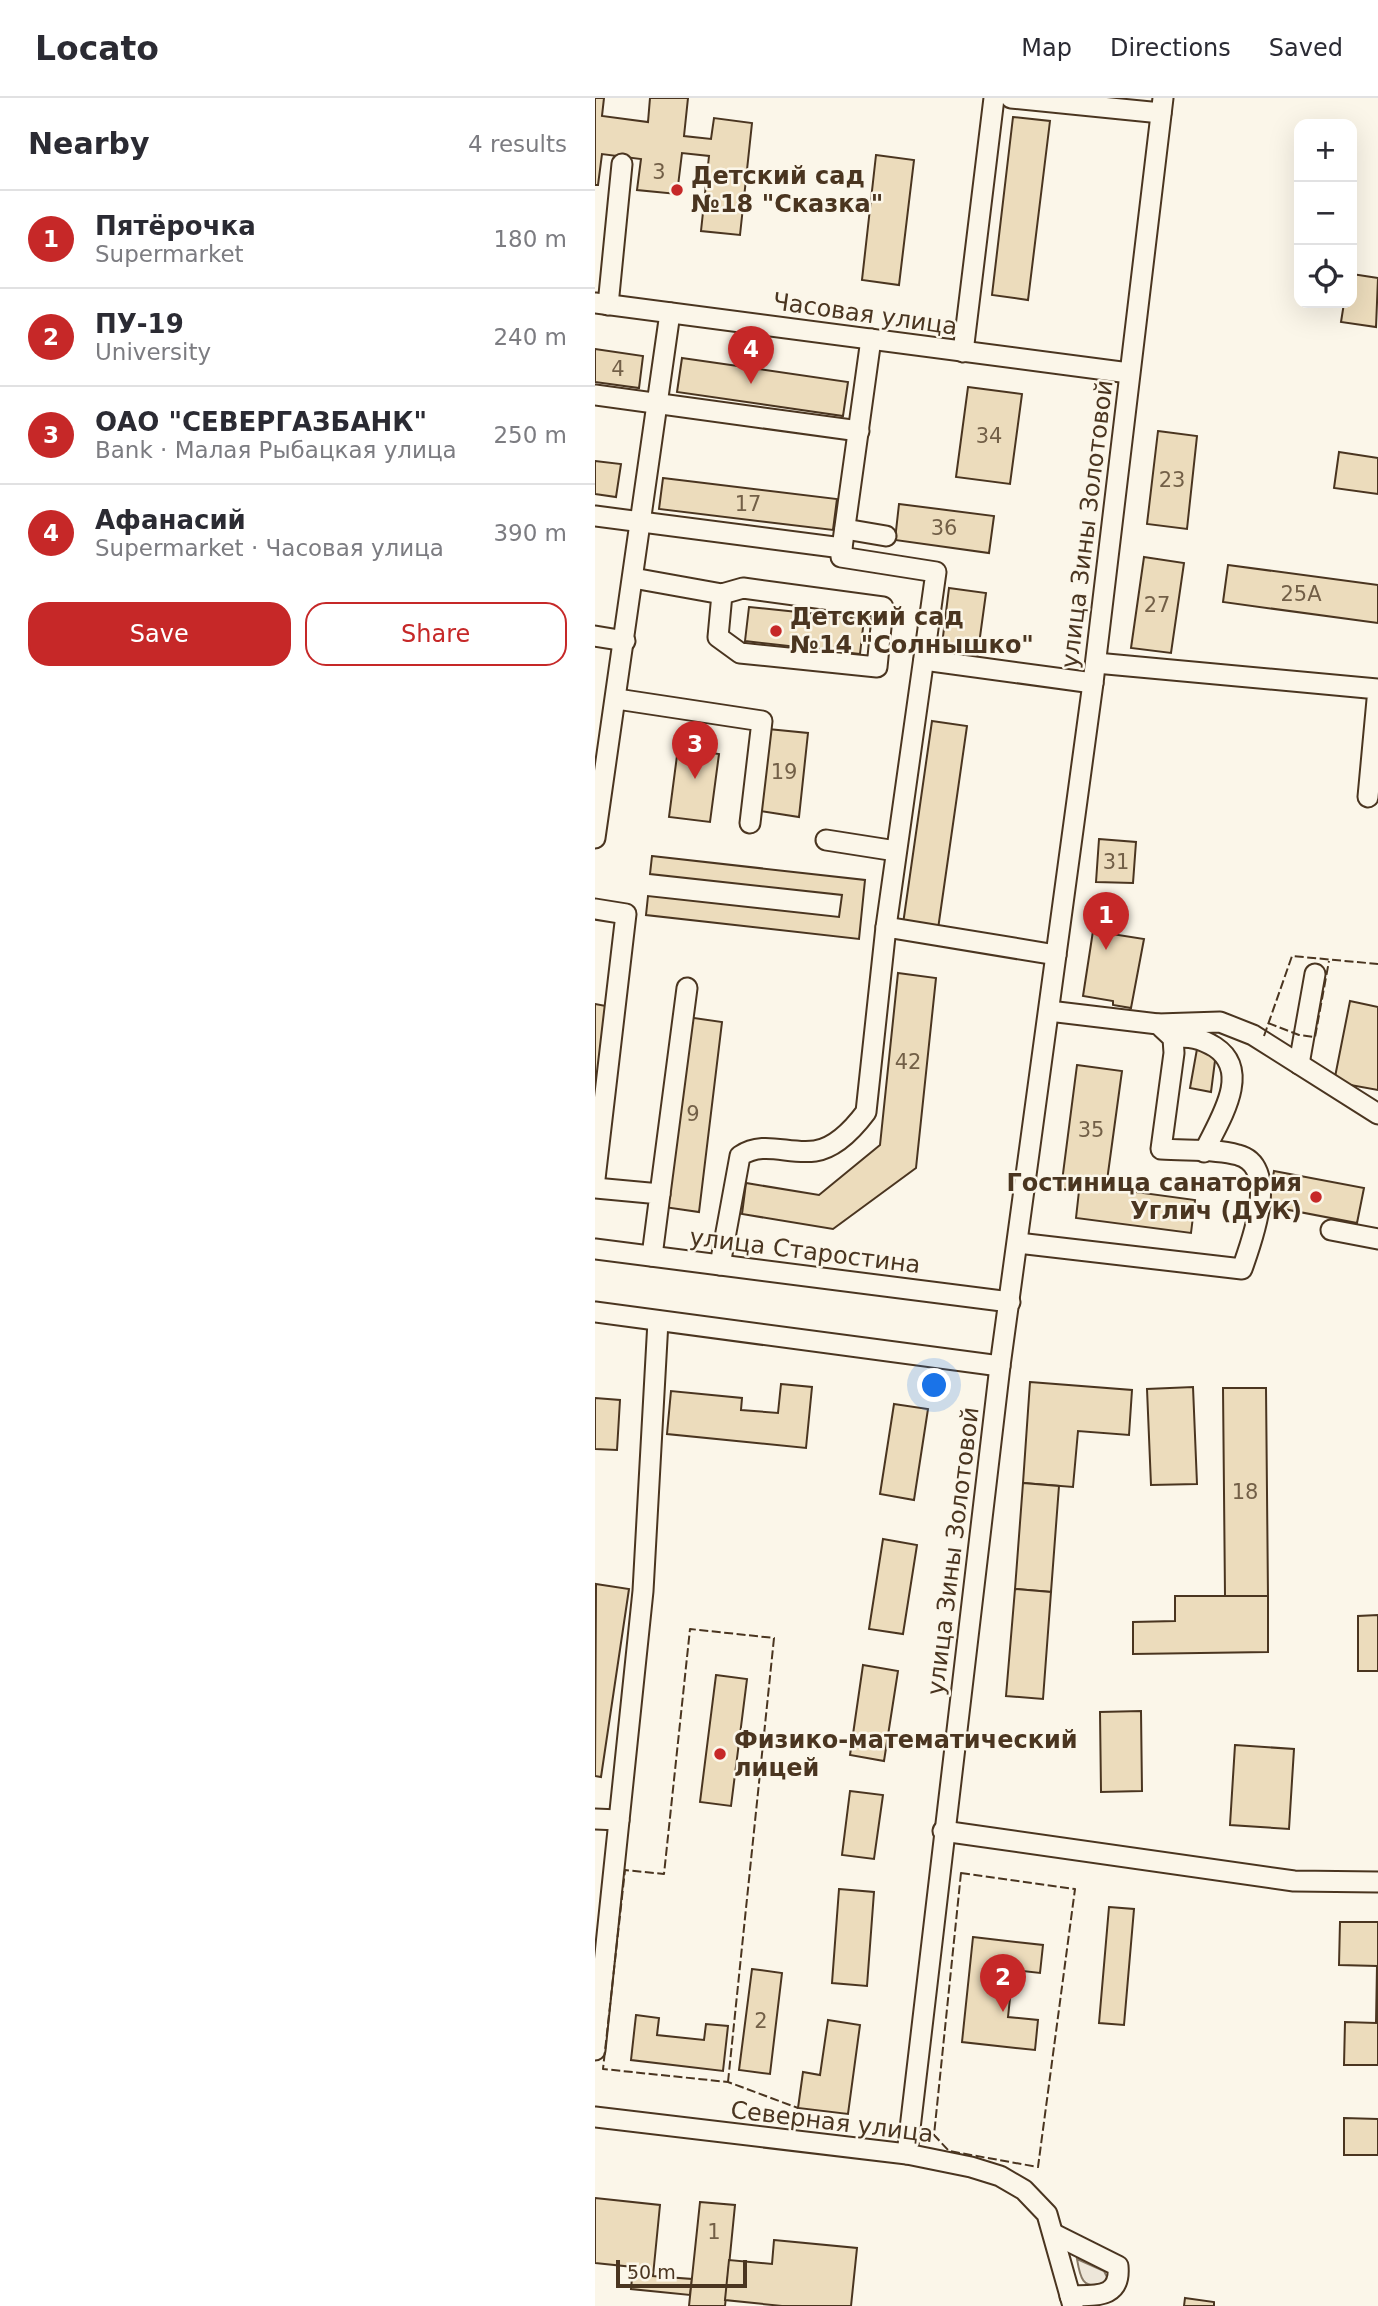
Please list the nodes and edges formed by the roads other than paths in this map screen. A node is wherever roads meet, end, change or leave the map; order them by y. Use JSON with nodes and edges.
{"nodes":[{"id":1,"x":993,"y":98,"type":"edge"},
{"id":2,"x":1011,"y":98,"type":"edge"},
{"id":3,"x":1066,"y":101,"type":"edge"},
{"id":4,"x":1162,"y":106,"type":"edge"},
{"id":5,"x":622,"y":164,"type":"dead end"},
{"id":6,"x":602,"y":304,"type":"edge"},
{"id":7,"x":670,"y":313,"type":"junction"},
{"id":8,"x":871,"y":339,"type":"junction"},
{"id":9,"x":963,"y":352,"type":"junction"},
{"id":10,"x":1129,"y":373,"type":"junction"},
{"id":11,"x":595,"y":395,"type":"edge"},
{"id":12,"x":657,"y":404,"type":"junction"},
{"id":13,"x":859,"y":431,"type":"junction"},
{"id":14,"x":595,"y":516,"type":"edge"},
{"id":15,"x":641,"y":522,"type":"junction"},
{"id":16,"x":886,"y":536,"type":"dead end"},
{"id":17,"x":843,"y":538,"type":"junction"},
{"id":18,"x":633,"y":578,"type":"junction"},
{"id":19,"x":722,"y":594,"type":"junction"},
{"id":20,"x":595,"y":636,"type":"edge"},
{"id":21,"x":625,"y":640,"type":"junction"},
{"id":22,"x":925,"y":660,"type":"junction"},
{"id":23,"x":1094,"y":673,"type":"junction"},
{"id":24,"x":617,"y":699,"type":"junction"},
{"id":25,"x":1368,"y":797,"type":"dead end"},
{"id":26,"x":750,"y":823,"type":"dead end"},
{"id":27,"x":595,"y":838,"type":"edge"},
{"id":28,"x":826,"y":840,"type":"dead end"},
{"id":29,"x":896,"y":851,"type":"junction"},
{"id":30,"x":595,"y":909,"type":"edge"},
{"id":31,"x":886,"y":927,"type":"junction"},
{"id":32,"x":1056,"y":955,"type":"junction"},
{"id":33,"x":1315,"y":974,"type":"dead end"},
{"id":34,"x":687,"y":988,"type":"dead end"},
{"id":35,"x":1049,"y":1011,"type":"junction"},
{"id":36,"x":1158,"y":1024,"type":"junction"},
{"id":37,"x":1173,"y":1038,"type":"junction"},
{"id":38,"x":1299,"y":1064,"type":"junction"},
{"id":39,"x":1378,"y":1114,"type":"edge"},
{"id":40,"x":1205,"y":1152,"type":"junction"},
{"id":41,"x":595,"y":1179,"type":"edge"},
{"id":42,"x":595,"y":1188,"type":"edge"},
{"id":43,"x":660,"y":1194,"type":"junction"},
{"id":44,"x":1331,"y":1230,"type":"dead end"},
{"id":45,"x":1378,"y":1239,"type":"edge"},
{"id":46,"x":1018,"y":1243,"type":"junction"},
{"id":47,"x":595,"y":1249,"type":"edge"},
{"id":48,"x":652,"y":1256,"type":"junction"},
{"id":49,"x":720,"y":1265,"type":"junction"},
{"id":50,"x":1010,"y":1303,"type":"junction"},
{"id":51,"x":595,"y":1312,"type":"edge"},
{"id":52,"x":658,"y":1321,"type":"junction"},
{"id":53,"x":1000,"y":1366,"type":"junction"},
{"id":54,"x":595,"y":1818,"type":"edge"},
{"id":55,"x":619,"y":1820,"type":"junction"},
{"id":56,"x":943,"y":1831,"type":"junction"},
{"id":57,"x":1378,"y":1882,"type":"edge"},
{"id":58,"x":596,"y":2030,"type":"edge"},
{"id":59,"x":595,"y":2050,"type":"edge"},
{"id":60,"x":595,"y":2117,"type":"edge"},
{"id":61,"x":907,"y":2154,"type":"junction"},
{"id":62,"x":1055,"y":2234,"type":"junction"},
{"id":63,"x":1072,"y":2301,"type":"edge"}],
"edges":[{"from":1,"to":9,"type":"street"},
{"from":2,"to":3,"type":"street"},
{"from":3,"to":4,"type":"street"},
{"from":4,"to":10,"type":"street","name":"улица Зины Золотовой"},
{"from":5,"to":6,"type":"street"},
{"from":6,"to":7,"type":"street","name":"Часовая улица"},
{"from":7,"to":8,"type":"street","name":"Часовая улица"},
{"from":7,"to":12,"type":"street"},
{"from":8,"to":9,"type":"street","name":"Часовая улица"},
{"from":8,"to":13,"type":"street"},
{"from":9,"to":10,"type":"street","name":"Часовая улица"},
{"from":10,"to":23,"type":"street","name":"улица Зины Золотовой"},
{"from":11,"to":12,"type":"street"},
{"from":12,"to":13,"type":"street"},
{"from":12,"to":15,"type":"street"},
{"from":13,"to":17,"type":"street"},
{"from":14,"to":15,"type":"street"},
{"from":15,"to":17,"type":"street"},
{"from":15,"to":18,"type":"street"},
{"from":16,"to":17,"type":"street"},
{"from":17,"to":22,"type":"street"},
{"from":18,"to":19,"type":"street"},
{"from":18,"to":21,"type":"street"},
{"from":19,"to":19,"type":"street"},
{"from":20,"to":21,"type":"street"},
{"from":21,"to":24,"type":"street"},
{"from":22,"to":23,"type":"street"},
{"from":22,"to":29,"type":"street"},
{"from":23,"to":25,"type":"street"},
{"from":23,"to":32,"type":"street","name":"улица Зины Золотовой"},
{"from":24,"to":26,"type":"street"},
{"from":24,"to":27,"type":"street"},
{"from":28,"to":29,"type":"street"},
{"from":29,"to":31,"type":"street"},
{"from":30,"to":41,"type":"street"},
{"from":31,"to":32,"type":"street"},
{"from":31,"to":49,"type":"street"},
{"from":32,"to":35,"type":"street","name":"улица Зины Золотовой"},
{"from":33,"to":38,"type":"street"},
{"from":34,"to":43,"type":"street"},
{"from":35,"to":36,"type":"street"},
{"from":35,"to":46,"type":"street","name":"улица Зины Золотовой"},
{"from":36,"to":37,"type":"street"},
{"from":36,"to":38,"type":"street"},
{"from":37,"to":40,"type":"street"},
{"from":37,"to":40,"type":"street"},
{"from":38,"to":39,"type":"street"},
{"from":40,"to":46,"type":"street"},
{"from":42,"to":43,"type":"street"},
{"from":43,"to":48,"type":"street"},
{"from":44,"to":45,"type":"street"},
{"from":46,"to":50,"type":"street","name":"улица Зины Золотовой"},
{"from":47,"to":48,"type":"street","name":"улица Старостина"},
{"from":48,"to":49,"type":"street","name":"улица Старостина"},
{"from":49,"to":50,"type":"street","name":"улица Старостина"},
{"from":50,"to":53,"type":"street","name":"улица Зины Золотовой"},
{"from":51,"to":52,"type":"street"},
{"from":52,"to":53,"type":"street"},
{"from":52,"to":55,"type":"street"},
{"from":53,"to":56,"type":"street","name":"улица Зины Золотовой"},
{"from":54,"to":55,"type":"street"},
{"from":55,"to":58,"type":"street"},
{"from":56,"to":57,"type":"street"},
{"from":56,"to":61,"type":"street","name":"улица Зины Золотовой"},
{"from":58,"to":59,"type":"street"},
{"from":60,"to":61,"type":"street","name":"Северная улица"},
{"from":61,"to":62,"type":"street","name":"Северная улица"},
{"from":62,"to":63,"type":"street"},
{"from":62,"to":63,"type":"street"}]}
